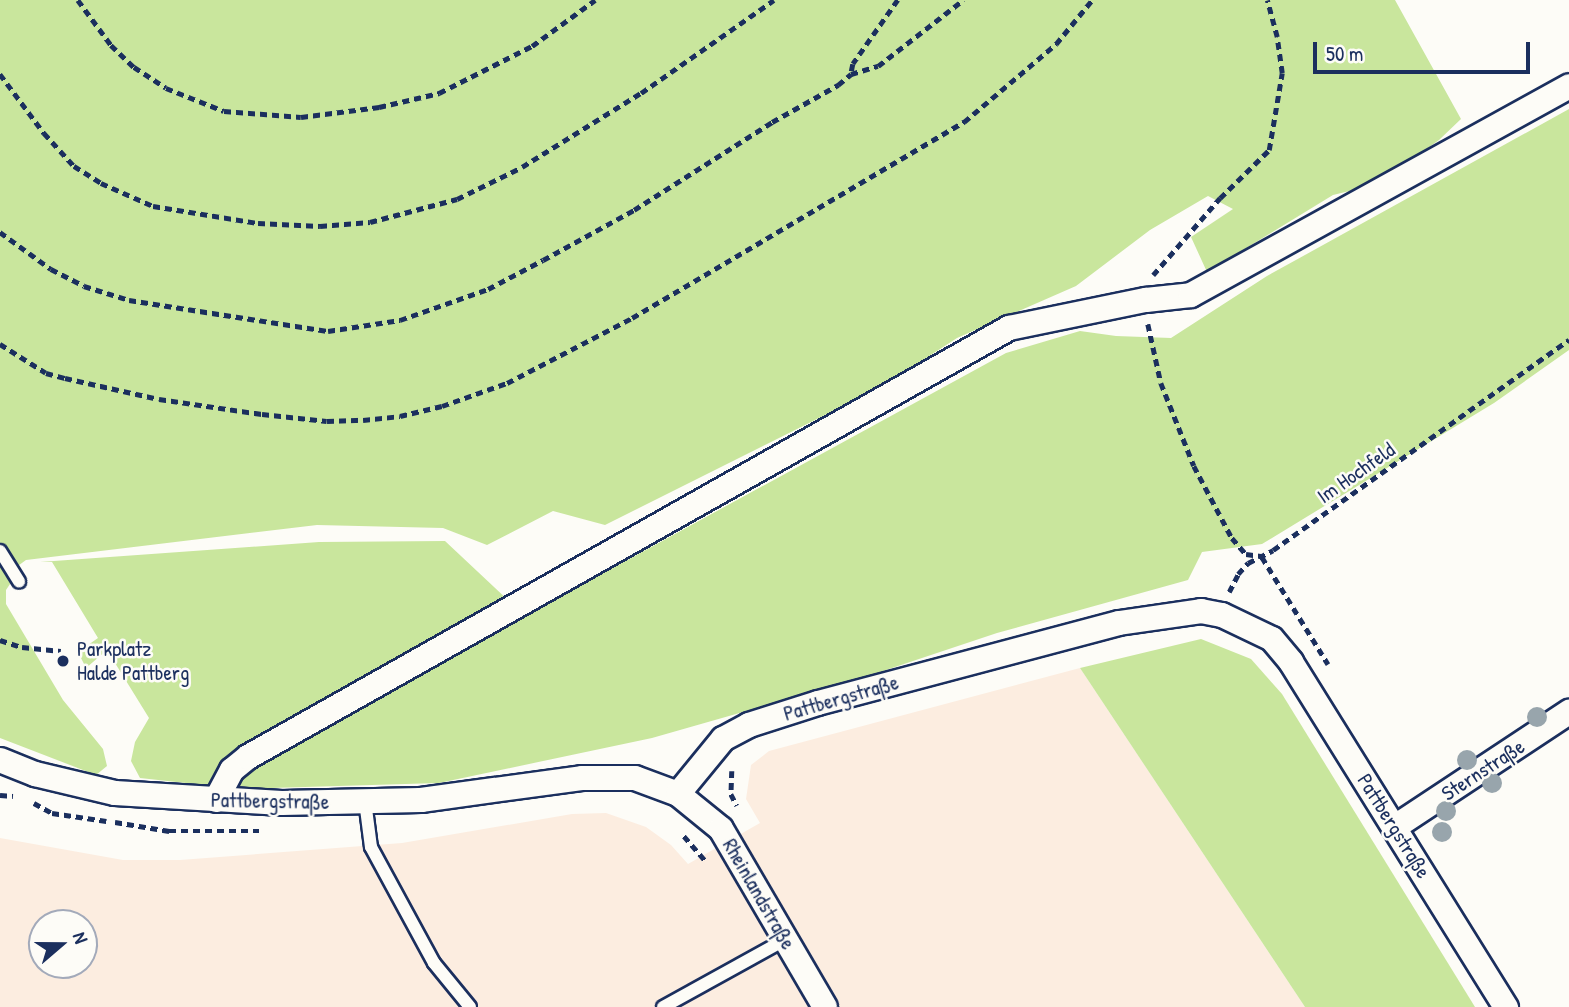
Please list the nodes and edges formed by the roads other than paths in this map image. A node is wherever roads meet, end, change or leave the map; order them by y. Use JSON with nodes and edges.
{"nodes":[{"id":1,"x":1569,"y":86,"type":"edge"},
{"id":2,"x":0,"y":551,"type":"edge"},
{"id":3,"x":19,"y":581,"type":"dead end"},
{"id":4,"x":1569,"y":712,"type":"edge"},
{"id":5,"x":0,"y":760,"type":"edge"},
{"id":6,"x":678,"y":794,"type":"junction"},
{"id":7,"x":216,"y":800,"type":"junction"},
{"id":8,"x":365,"y":801,"type":"junction"},
{"id":9,"x":1395,"y":827,"type":"junction"},
{"id":10,"x":786,"y":939,"type":"junction"},
{"id":11,"x":470,"y":1007,"type":"edge"},
{"id":12,"x":663,"y":1007,"type":"edge"},
{"id":13,"x":825,"y":1007,"type":"edge"},
{"id":14,"x":1506,"y":1007,"type":"edge"}],
"edges":[{"from":1,"to":7,"type":"street"},
{"from":2,"to":3,"type":"lane"},
{"from":4,"to":9,"type":"street","name":"Sternstraße"},
{"from":5,"to":7,"type":"street","name":"Pattbergstraße"},
{"from":6,"to":8,"type":"street","name":"Pattbergstraße"},
{"from":6,"to":9,"type":"street","name":"Pattbergstraße"},
{"from":6,"to":10,"type":"street","name":"Rheinlandstraße"},
{"from":7,"to":8,"type":"street","name":"Pattbergstraße"},
{"from":8,"to":11,"type":"lane"},
{"from":9,"to":14,"type":"street","name":"Pattbergstraße"},
{"from":10,"to":12,"type":"lane"},
{"from":10,"to":13,"type":"street","name":"Rheinlandstraße"}]}
